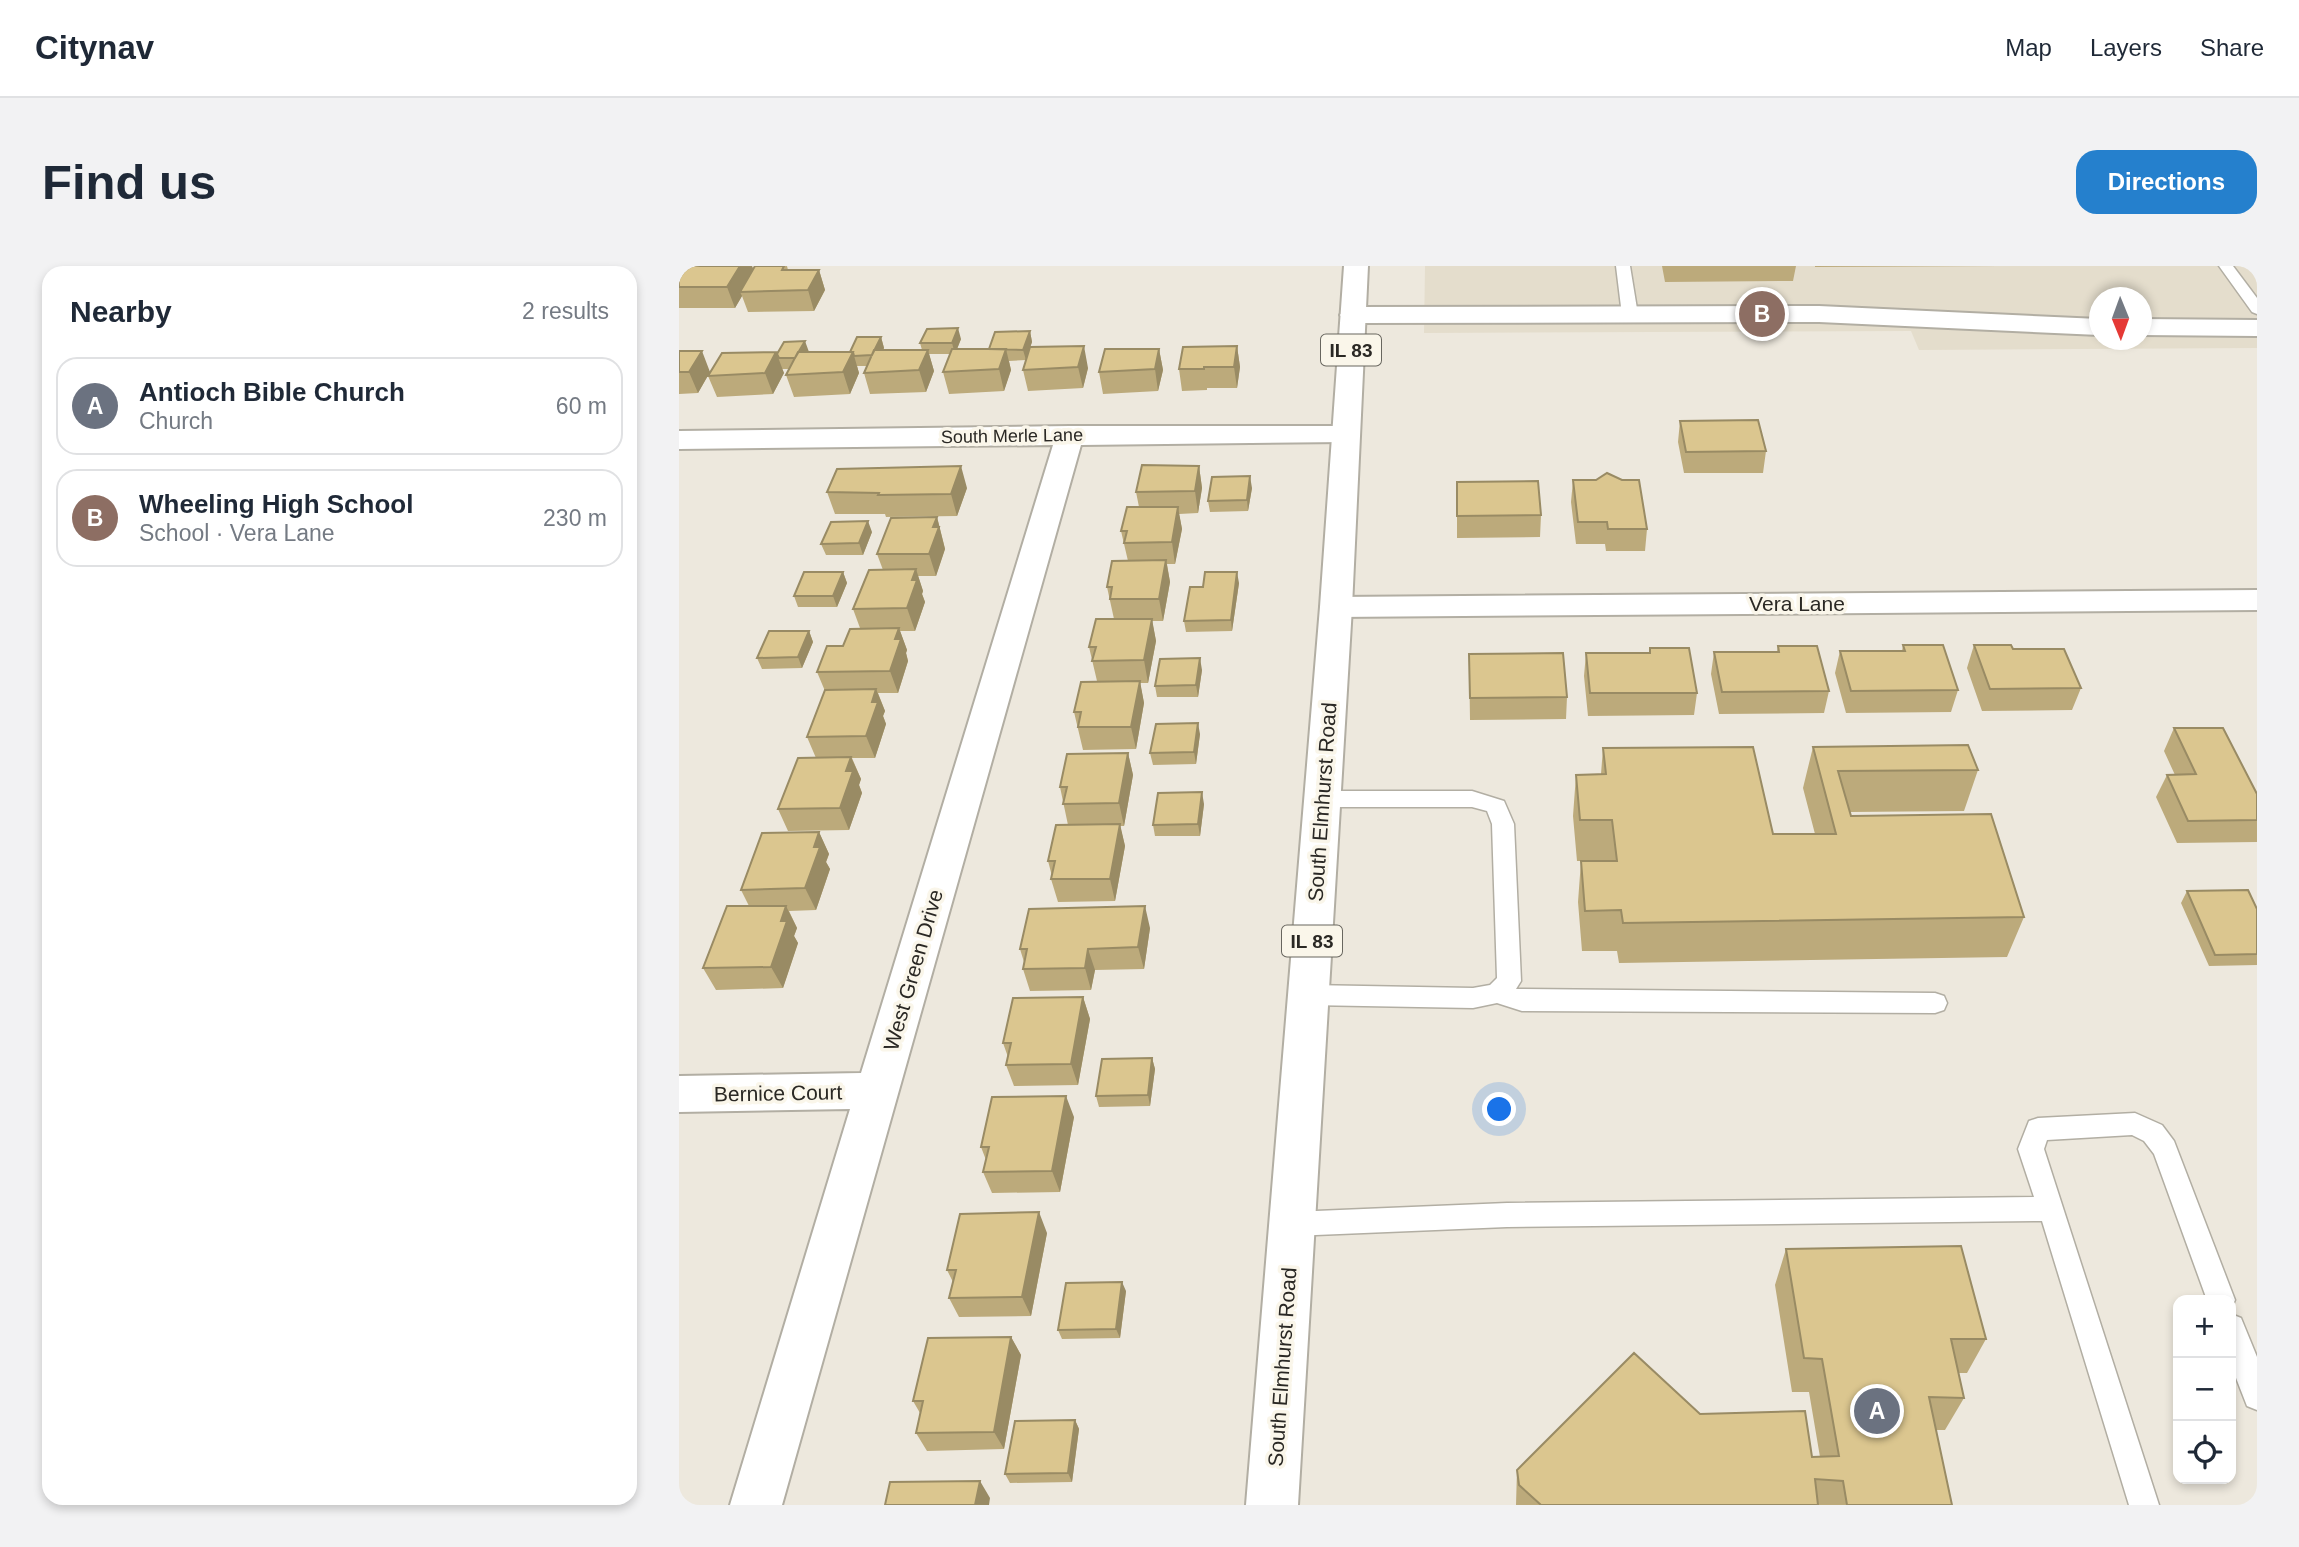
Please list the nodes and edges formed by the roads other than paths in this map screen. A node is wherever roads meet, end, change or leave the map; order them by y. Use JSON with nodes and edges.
{"nodes":[{"id":1,"x":1356,"y":266,"type":"edge"},
{"id":2,"x":1623,"y":266,"type":"edge"},
{"id":3,"x":2226,"y":266,"type":"edge"},
{"id":4,"x":2257,"y":309,"type":"edge"},
{"id":5,"x":1353,"y":315,"type":"junction"},
{"id":6,"x":1630,"y":316,"type":"junction"},
{"id":7,"x":2089,"y":327,"type":"edge"},
{"id":8,"x":2152,"y":327,"type":"edge"},
{"id":9,"x":2257,"y":328,"type":"edge"},
{"id":10,"x":1345,"y":434,"type":"junction"},
{"id":11,"x":1070,"y":435,"type":"junction"},
{"id":12,"x":679,"y":440,"type":"edge"},
{"id":13,"x":2257,"y":600,"type":"edge"},
{"id":14,"x":1336,"y":607,"type":"junction"},
{"id":15,"x":1322,"y":799,"type":"junction"},
{"id":16,"x":1497,"y":993,"type":"junction"},
{"id":17,"x":1309,"y":995,"type":"junction"},
{"id":18,"x":1935,"y":1003,"type":"dead end"},
{"id":19,"x":878,"y":1091,"type":"junction"},
{"id":20,"x":679,"y":1094,"type":"edge"},
{"id":21,"x":2053,"y":1209,"type":"junction"},
{"id":22,"x":1292,"y":1224,"type":"junction"},
{"id":23,"x":2219,"y":1295,"type":"edge"},
{"id":24,"x":2236,"y":1340,"type":"edge"},
{"id":25,"x":2257,"y":1396,"type":"edge"},
{"id":26,"x":756,"y":1505,"type":"edge"},
{"id":27,"x":1272,"y":1505,"type":"edge"},
{"id":28,"x":2144,"y":1505,"type":"edge"}],
"edges":[{"from":1,"to":5,"type":"street","name":"South Elmhurst Road","number":"IL 83"},
{"from":2,"to":6,"type":"lane"},
{"from":3,"to":4,"type":"lane"},
{"from":5,"to":6,"type":"street"},
{"from":5,"to":10,"type":"street","name":"South Elmhurst Road","number":"IL 83"},
{"from":6,"to":7,"type":"street"},
{"from":8,"to":9,"type":"street"},
{"from":10,"to":11,"type":"street","name":"South Merle Lane"},
{"from":10,"to":14,"type":"street","name":"South Elmhurst Road","number":"IL 83"},
{"from":11,"to":12,"type":"street","name":"South Merle Lane"},
{"from":11,"to":19,"type":"street","name":"West Green Drive"},
{"from":13,"to":14,"type":"street","name":"Vera Lane"},
{"from":14,"to":15,"type":"street","name":"South Elmhurst Road","number":"IL 83"},
{"from":15,"to":16,"type":"lane"},
{"from":15,"to":17,"type":"street","name":"South Elmhurst Road","number":"IL 83"},
{"from":16,"to":17,"type":"lane"},
{"from":16,"to":18,"type":"lane"},
{"from":17,"to":22,"type":"street","name":"South Elmhurst Road","number":"IL 83"},
{"from":19,"to":20,"type":"street","name":"Bernice Court"},
{"from":19,"to":26,"type":"street","name":"West Green Drive"},
{"from":21,"to":22,"type":"lane"},
{"from":21,"to":23,"type":"lane"},
{"from":21,"to":28,"type":"lane"},
{"from":22,"to":27,"type":"street","name":"South Elmhurst Road","number":"IL 83"},
{"from":24,"to":25,"type":"lane"}]}
